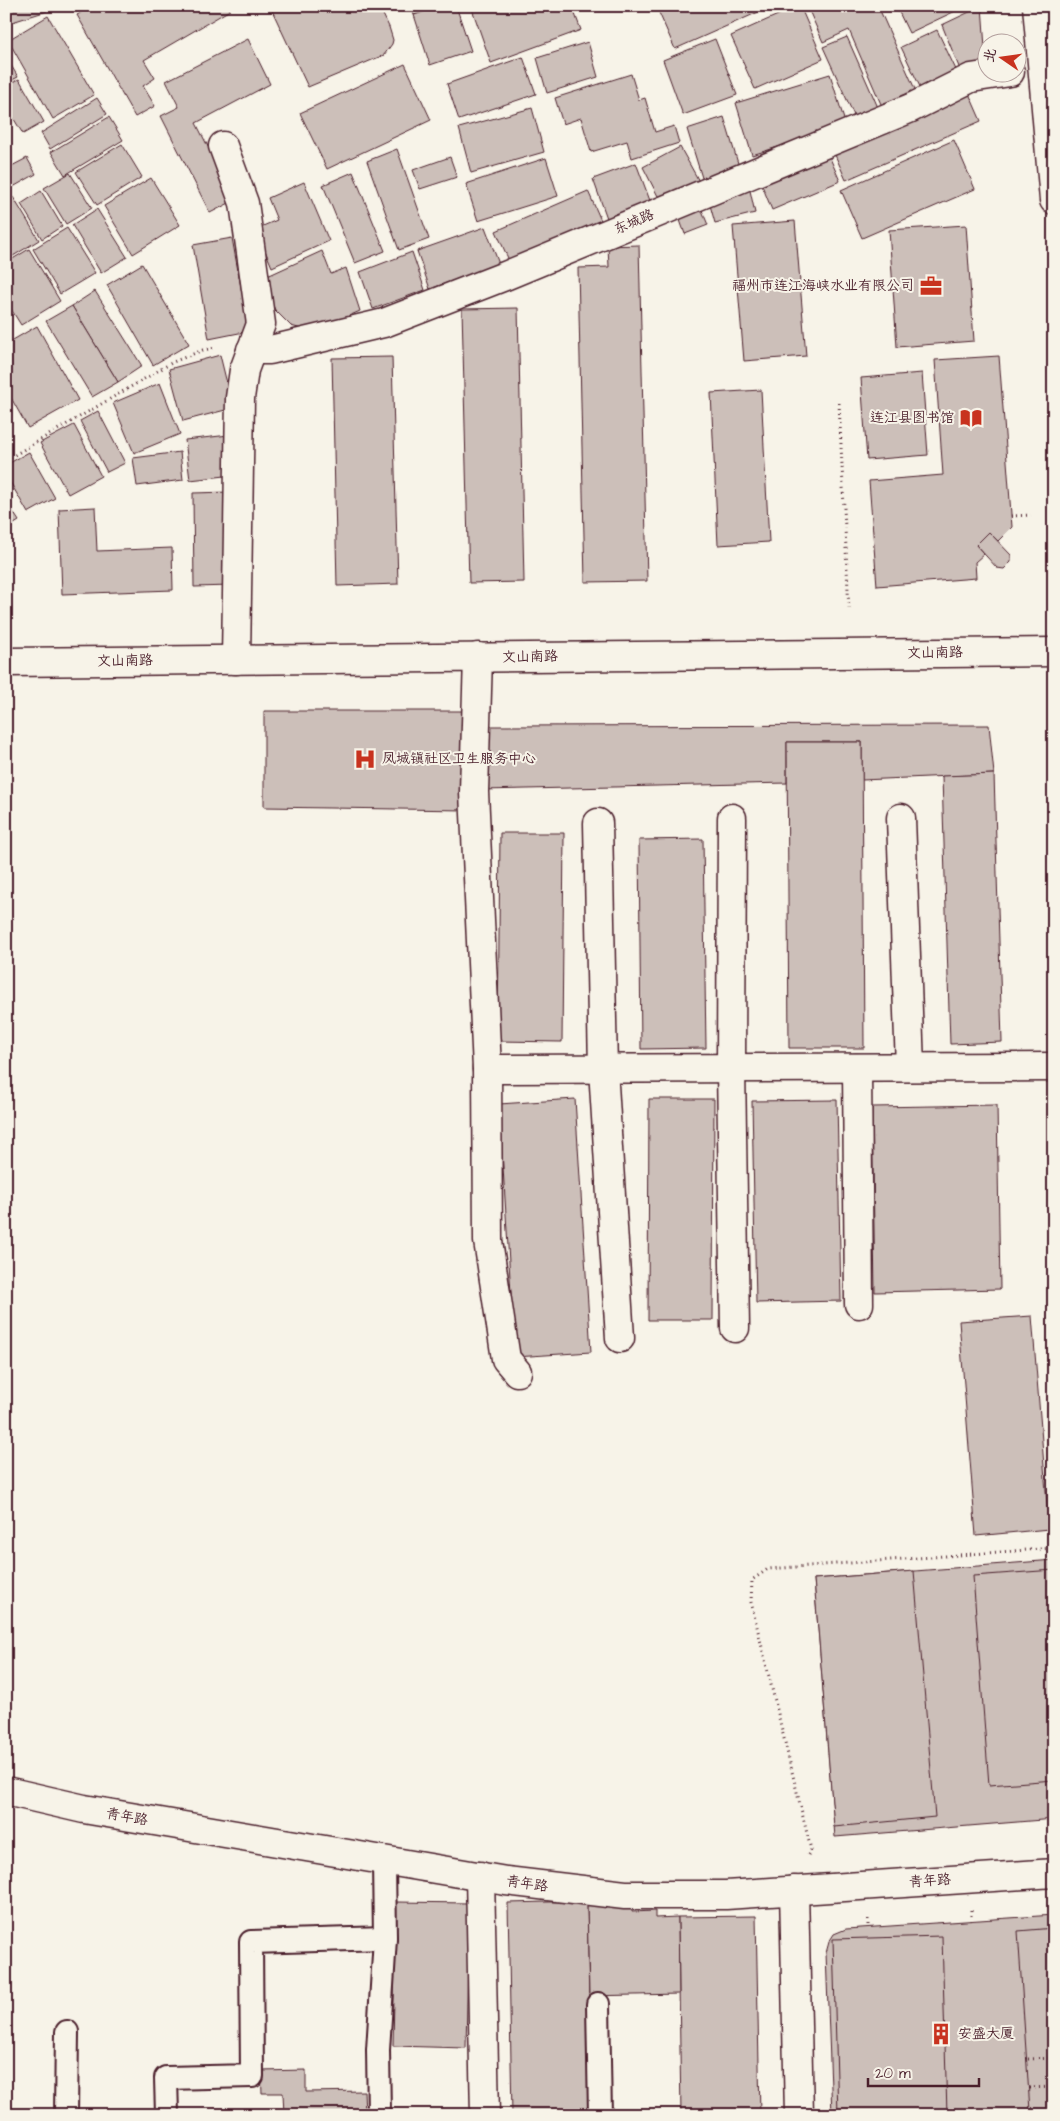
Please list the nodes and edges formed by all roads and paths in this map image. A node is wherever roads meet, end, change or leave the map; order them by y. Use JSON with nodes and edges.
{"nodes":[{"id":1,"x":1037,"y":6,"type":"edge"},
{"id":2,"x":1038,"y":68,"type":"edge"},
{"id":3,"x":978,"y":77,"type":"edge"},
{"id":4,"x":222,"y":146,"type":"dead end"},
{"id":5,"x":1054,"y":200,"type":"edge"},
{"id":6,"x":251,"y":350,"type":"junction"},
{"id":7,"x":839,"y":403,"type":"dead end"},
{"id":8,"x":6,"y":460,"type":"edge"},
{"id":9,"x":1031,"y":514,"type":"dead end"},
{"id":10,"x":1011,"y":516,"type":"dead end"},
{"id":11,"x":849,"y":611,"type":"dead end"},
{"id":12,"x":1054,"y":652,"type":"edge"},
{"id":13,"x":478,"y":657,"type":"junction"},
{"id":14,"x":236,"y":660,"type":"junction"},
{"id":15,"x":6,"y":662,"type":"edge"},
{"id":16,"x":732,"y":818,"type":"dead end"},
{"id":17,"x":901,"y":818,"type":"dead end"},
{"id":18,"x":598,"y":823,"type":"dead end"},
{"id":19,"x":910,"y":1067,"type":"junction"},
{"id":20,"x":1054,"y":1067,"type":"edge"},
{"id":21,"x":487,"y":1068,"type":"junction"},
{"id":22,"x":603,"y":1068,"type":"junction"},
{"id":23,"x":732,"y":1068,"type":"junction"},
{"id":24,"x":857,"y":1068,"type":"junction"},
{"id":25,"x":859,"y":1304,"type":"dead end"},
{"id":26,"x":736,"y":1328,"type":"dead end"},
{"id":27,"x":620,"y":1338,"type":"dead end"},
{"id":28,"x":517,"y":1372,"type":"dead end"},
{"id":29,"x":1054,"y":1548,"type":"edge"},
{"id":30,"x":6,"y":1791,"type":"edge"},
{"id":31,"x":384,"y":1860,"type":"junction"},
{"id":32,"x":1054,"y":1873,"type":"edge"},
{"id":33,"x":480,"y":1876,"type":"junction"},
{"id":34,"x":794,"y":1890,"type":"junction"},
{"id":35,"x":385,"y":1938,"type":"junction"},
{"id":36,"x":598,"y":2004,"type":"dead end"},
{"id":37,"x":67,"y":2032,"type":"dead end"},
{"id":38,"x":1054,"y":2058,"type":"edge"},
{"id":39,"x":1028,"y":2059,"type":"dead end"},
{"id":40,"x":1054,"y":2087,"type":"edge"},
{"id":41,"x":1029,"y":2088,"type":"dead end"},
{"id":42,"x":66,"y":2115,"type":"edge"},
{"id":43,"x":167,"y":2115,"type":"edge"},
{"id":44,"x":379,"y":2115,"type":"edge"},
{"id":45,"x":485,"y":2115,"type":"edge"},
{"id":46,"x":600,"y":2115,"type":"edge"},
{"id":47,"x":798,"y":2115,"type":"edge"}],
"edges":[{"from":1,"to":2,"type":"street"},
{"from":2,"to":5,"type":"street"},
{"from":3,"to":6,"type":"street","name":"东城路"},
{"from":4,"to":6,"type":"street"},
{"from":6,"to":8,"type":"path"},
{"from":6,"to":14,"type":"street"},
{"from":7,"to":11,"type":"path"},
{"from":9,"to":10,"type":"path"},
{"from":12,"to":13,"type":"street","name":"文山南路"},
{"from":13,"to":14,"type":"street","name":"文山南路"},
{"from":13,"to":21,"type":"street"},
{"from":14,"to":15,"type":"street","name":"文山南路"},
{"from":16,"to":23,"type":"street"},
{"from":17,"to":19,"type":"street"},
{"from":18,"to":22,"type":"street"},
{"from":19,"to":20,"type":"street"},
{"from":19,"to":24,"type":"street"},
{"from":21,"to":22,"type":"street"},
{"from":21,"to":28,"type":"street"},
{"from":22,"to":23,"type":"street"},
{"from":22,"to":27,"type":"street"},
{"from":23,"to":24,"type":"street"},
{"from":23,"to":26,"type":"street"},
{"from":24,"to":25,"type":"street"},
{"from":29,"to":34,"type":"path"},
{"from":30,"to":31,"type":"street","name":"青年路"},
{"from":31,"to":33,"type":"street","name":"青年路"},
{"from":31,"to":35,"type":"lane"},
{"from":32,"to":34,"type":"street","name":"青年路"},
{"from":33,"to":34,"type":"street","name":"青年路"},
{"from":33,"to":45,"type":"street"},
{"from":34,"to":47,"type":"street"},
{"from":35,"to":43,"type":"lane"},
{"from":35,"to":44,"type":"lane"},
{"from":36,"to":46,"type":"lane"},
{"from":37,"to":42,"type":"lane"},
{"from":38,"to":39,"type":"path"},
{"from":40,"to":41,"type":"path"}]}
